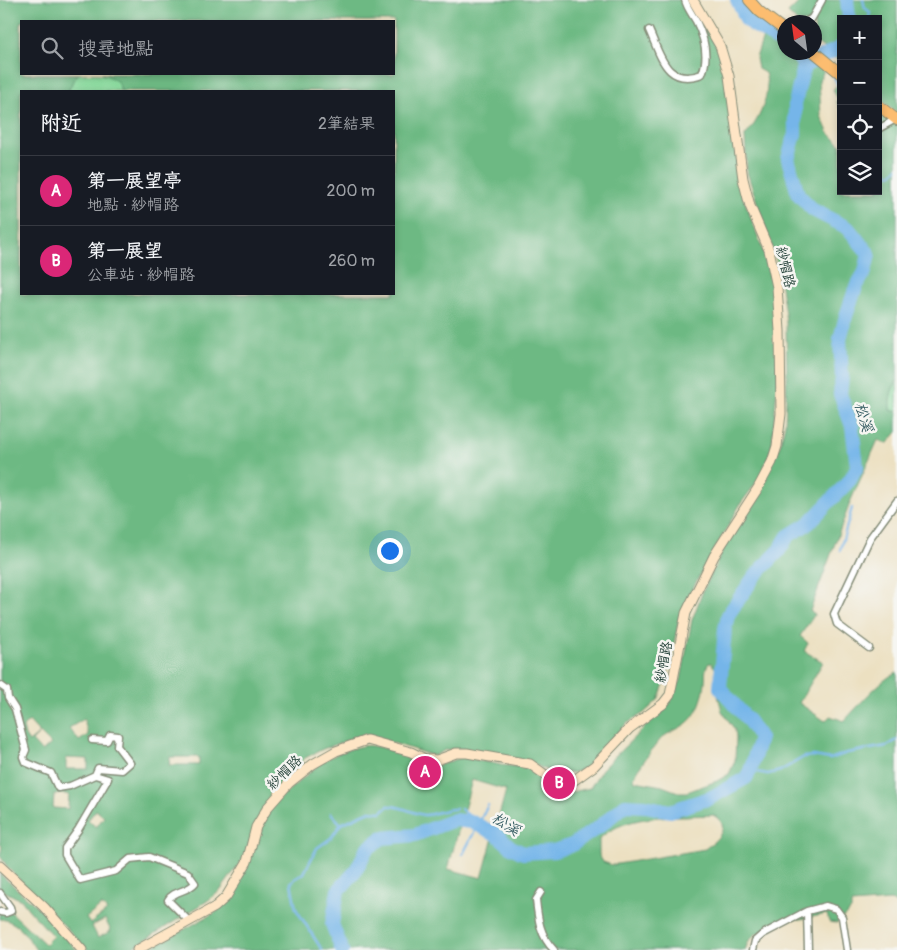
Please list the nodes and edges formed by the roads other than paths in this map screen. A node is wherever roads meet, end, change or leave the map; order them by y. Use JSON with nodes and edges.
{"nodes":[{"id":1,"x":686,"y":0,"type":"edge"},
{"id":2,"x":693,"y":0,"type":"edge"},
{"id":3,"x":749,"y":0,"type":"edge"},
{"id":4,"x":822,"y":0,"type":"edge"},
{"id":5,"x":814,"y":15,"type":"edge"},
{"id":6,"x":777,"y":25,"type":"edge"},
{"id":7,"x":649,"y":30,"type":"dead end"},
{"id":8,"x":822,"y":59,"type":"edge"},
{"id":9,"x":837,"y":71,"type":"edge"},
{"id":10,"x":879,"y":105,"type":"edge"},
{"id":11,"x":896,"y":120,"type":"edge"},
{"id":12,"x":882,"y":127,"type":"edge"},
{"id":13,"x":897,"y":501,"type":"edge"},
{"id":14,"x":869,"y":648,"type":"dead end"},
{"id":15,"x":0,"y":685,"type":"edge"},
{"id":16,"x":92,"y":740,"type":"dead end"},
{"id":17,"x":95,"y":775,"type":"junction"},
{"id":18,"x":0,"y":866,"type":"edge"},
{"id":19,"x":541,"y":892,"type":"dead end"},
{"id":20,"x":0,"y":893,"type":"edge"},
{"id":21,"x":807,"y":911,"type":"junction"},
{"id":22,"x":0,"y":912,"type":"edge"},
{"id":23,"x":189,"y":921,"type":"junction"},
{"id":24,"x":82,"y":950,"type":"edge"},
{"id":25,"x":137,"y":950,"type":"edge"},
{"id":26,"x":554,"y":950,"type":"edge"},
{"id":27,"x":753,"y":950,"type":"edge"},
{"id":28,"x":808,"y":950,"type":"edge"},
{"id":29,"x":847,"y":950,"type":"edge"}],
"edges":[{"from":1,"to":7,"type":"street"},
{"from":2,"to":23,"type":"street","name":"紗帽路"},
{"from":3,"to":6,"type":"main road"},
{"from":4,"to":5,"type":"street"},
{"from":8,"to":9,"type":"main road"},
{"from":10,"to":11,"type":"main road"},
{"from":11,"to":12,"type":"street"},
{"from":13,"to":14,"type":"street"},
{"from":15,"to":17,"type":"street"},
{"from":16,"to":17,"type":"street"},
{"from":17,"to":23,"type":"street"},
{"from":18,"to":24,"type":"street"},
{"from":19,"to":26,"type":"street"},
{"from":20,"to":22,"type":"street"},
{"from":21,"to":27,"type":"street"},
{"from":21,"to":28,"type":"street"},
{"from":21,"to":29,"type":"street"},
{"from":23,"to":25,"type":"street","name":"紗帽路"}]}
